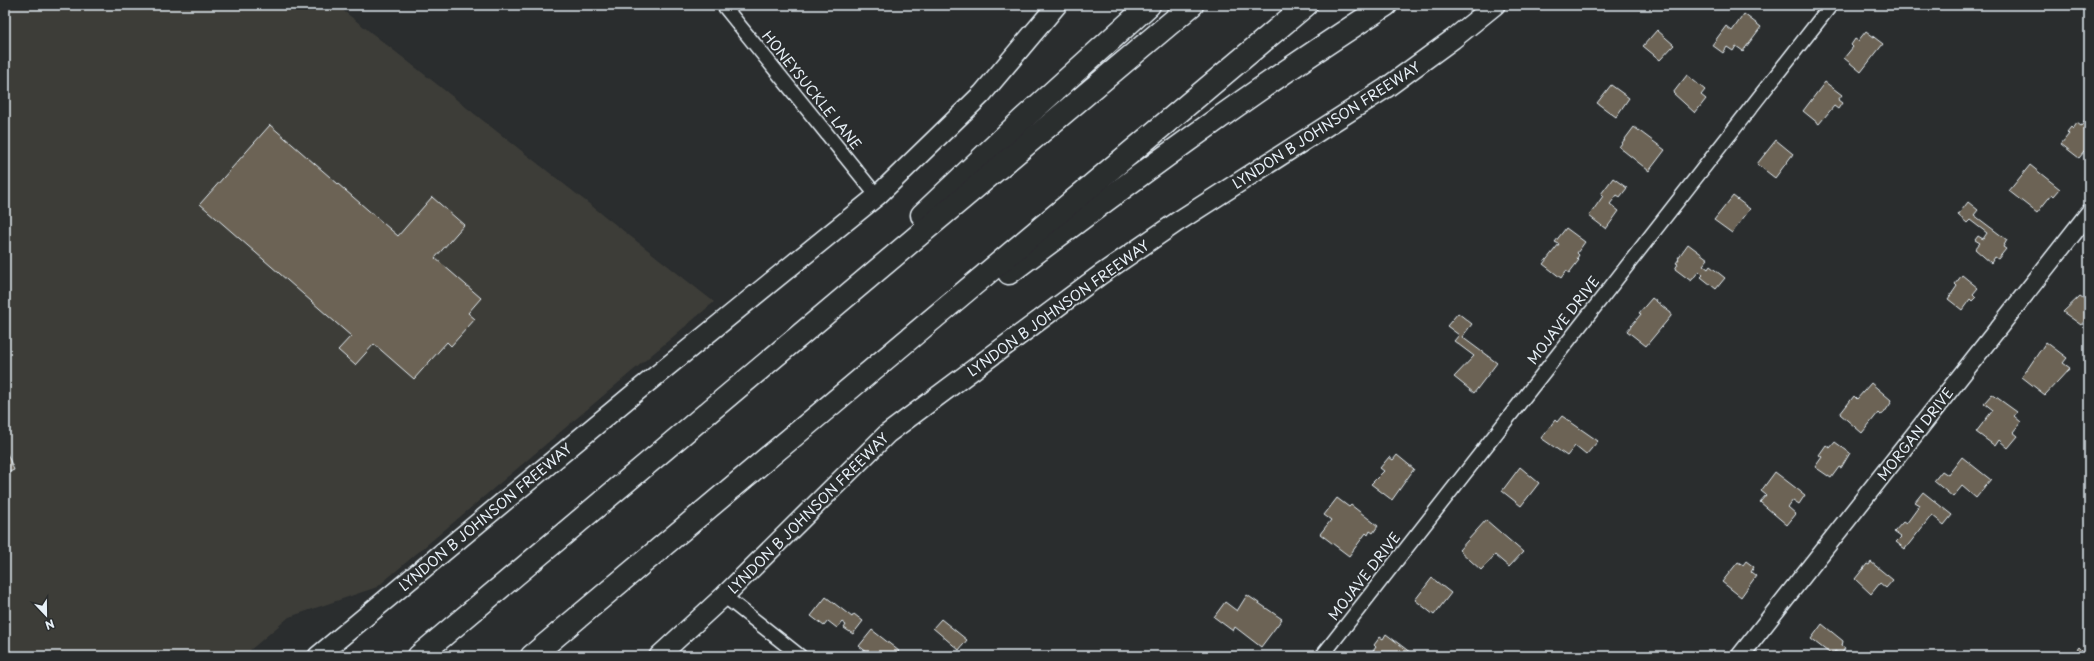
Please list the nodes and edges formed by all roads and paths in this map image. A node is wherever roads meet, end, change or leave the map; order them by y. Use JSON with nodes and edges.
{"nodes":[{"id":1,"x":723,"y":5,"type":"edge"},
{"id":2,"x":1057,"y":5,"type":"edge"},
{"id":3,"x":1149,"y":5,"type":"edge"},
{"id":4,"x":1192,"y":5,"type":"edge"},
{"id":5,"x":1306,"y":5,"type":"edge"},
{"id":6,"x":1386,"y":5,"type":"edge"},
{"id":7,"x":1495,"y":5,"type":"edge"},
{"id":8,"x":1831,"y":5,"type":"edge"},
{"id":9,"x":877,"y":196,"type":"junction"},
{"id":10,"x":2089,"y":213,"type":"edge"},
{"id":11,"x":751,"y":376,"type":"junction"},
{"id":12,"x":797,"y":434,"type":"junction"},
{"id":13,"x":724,"y":596,"type":"junction"},
{"id":14,"x":318,"y":656,"type":"edge"},
{"id":15,"x":419,"y":656,"type":"edge"},
{"id":16,"x":532,"y":656,"type":"edge"},
{"id":17,"x":658,"y":656,"type":"edge"},
{"id":18,"x":800,"y":656,"type":"edge"},
{"id":19,"x":1322,"y":656,"type":"edge"},
{"id":20,"x":1740,"y":656,"type":"edge"}],
"edges":[{"from":1,"to":9,"type":"street","name":"HONEYSUCKLE LANE"},
{"from":2,"to":9,"type":"main road","name":"LYNDON B JOHNSON FREEWAY"},
{"from":3,"to":11,"type":"highway"},
{"from":4,"to":11,"type":"highway"},
{"from":5,"to":12,"type":"highway"},
{"from":6,"to":12,"type":"highway"},
{"from":7,"to":13,"type":"main road","name":"LYNDON B JOHNSON FREEWAY"},
{"from":8,"to":19,"type":"street","name":"MOJAVE DRIVE"},
{"from":9,"to":14,"type":"main road","name":"LYNDON B JOHNSON FREEWAY"},
{"from":10,"to":20,"type":"street","name":"MORGAN DRIVE"},
{"from":11,"to":15,"type":"highway"},
{"from":12,"to":16,"type":"highway"},
{"from":13,"to":17,"type":"main road","name":"LYNDON B JOHNSON FREEWAY"},
{"from":13,"to":18,"type":"street"}]}
